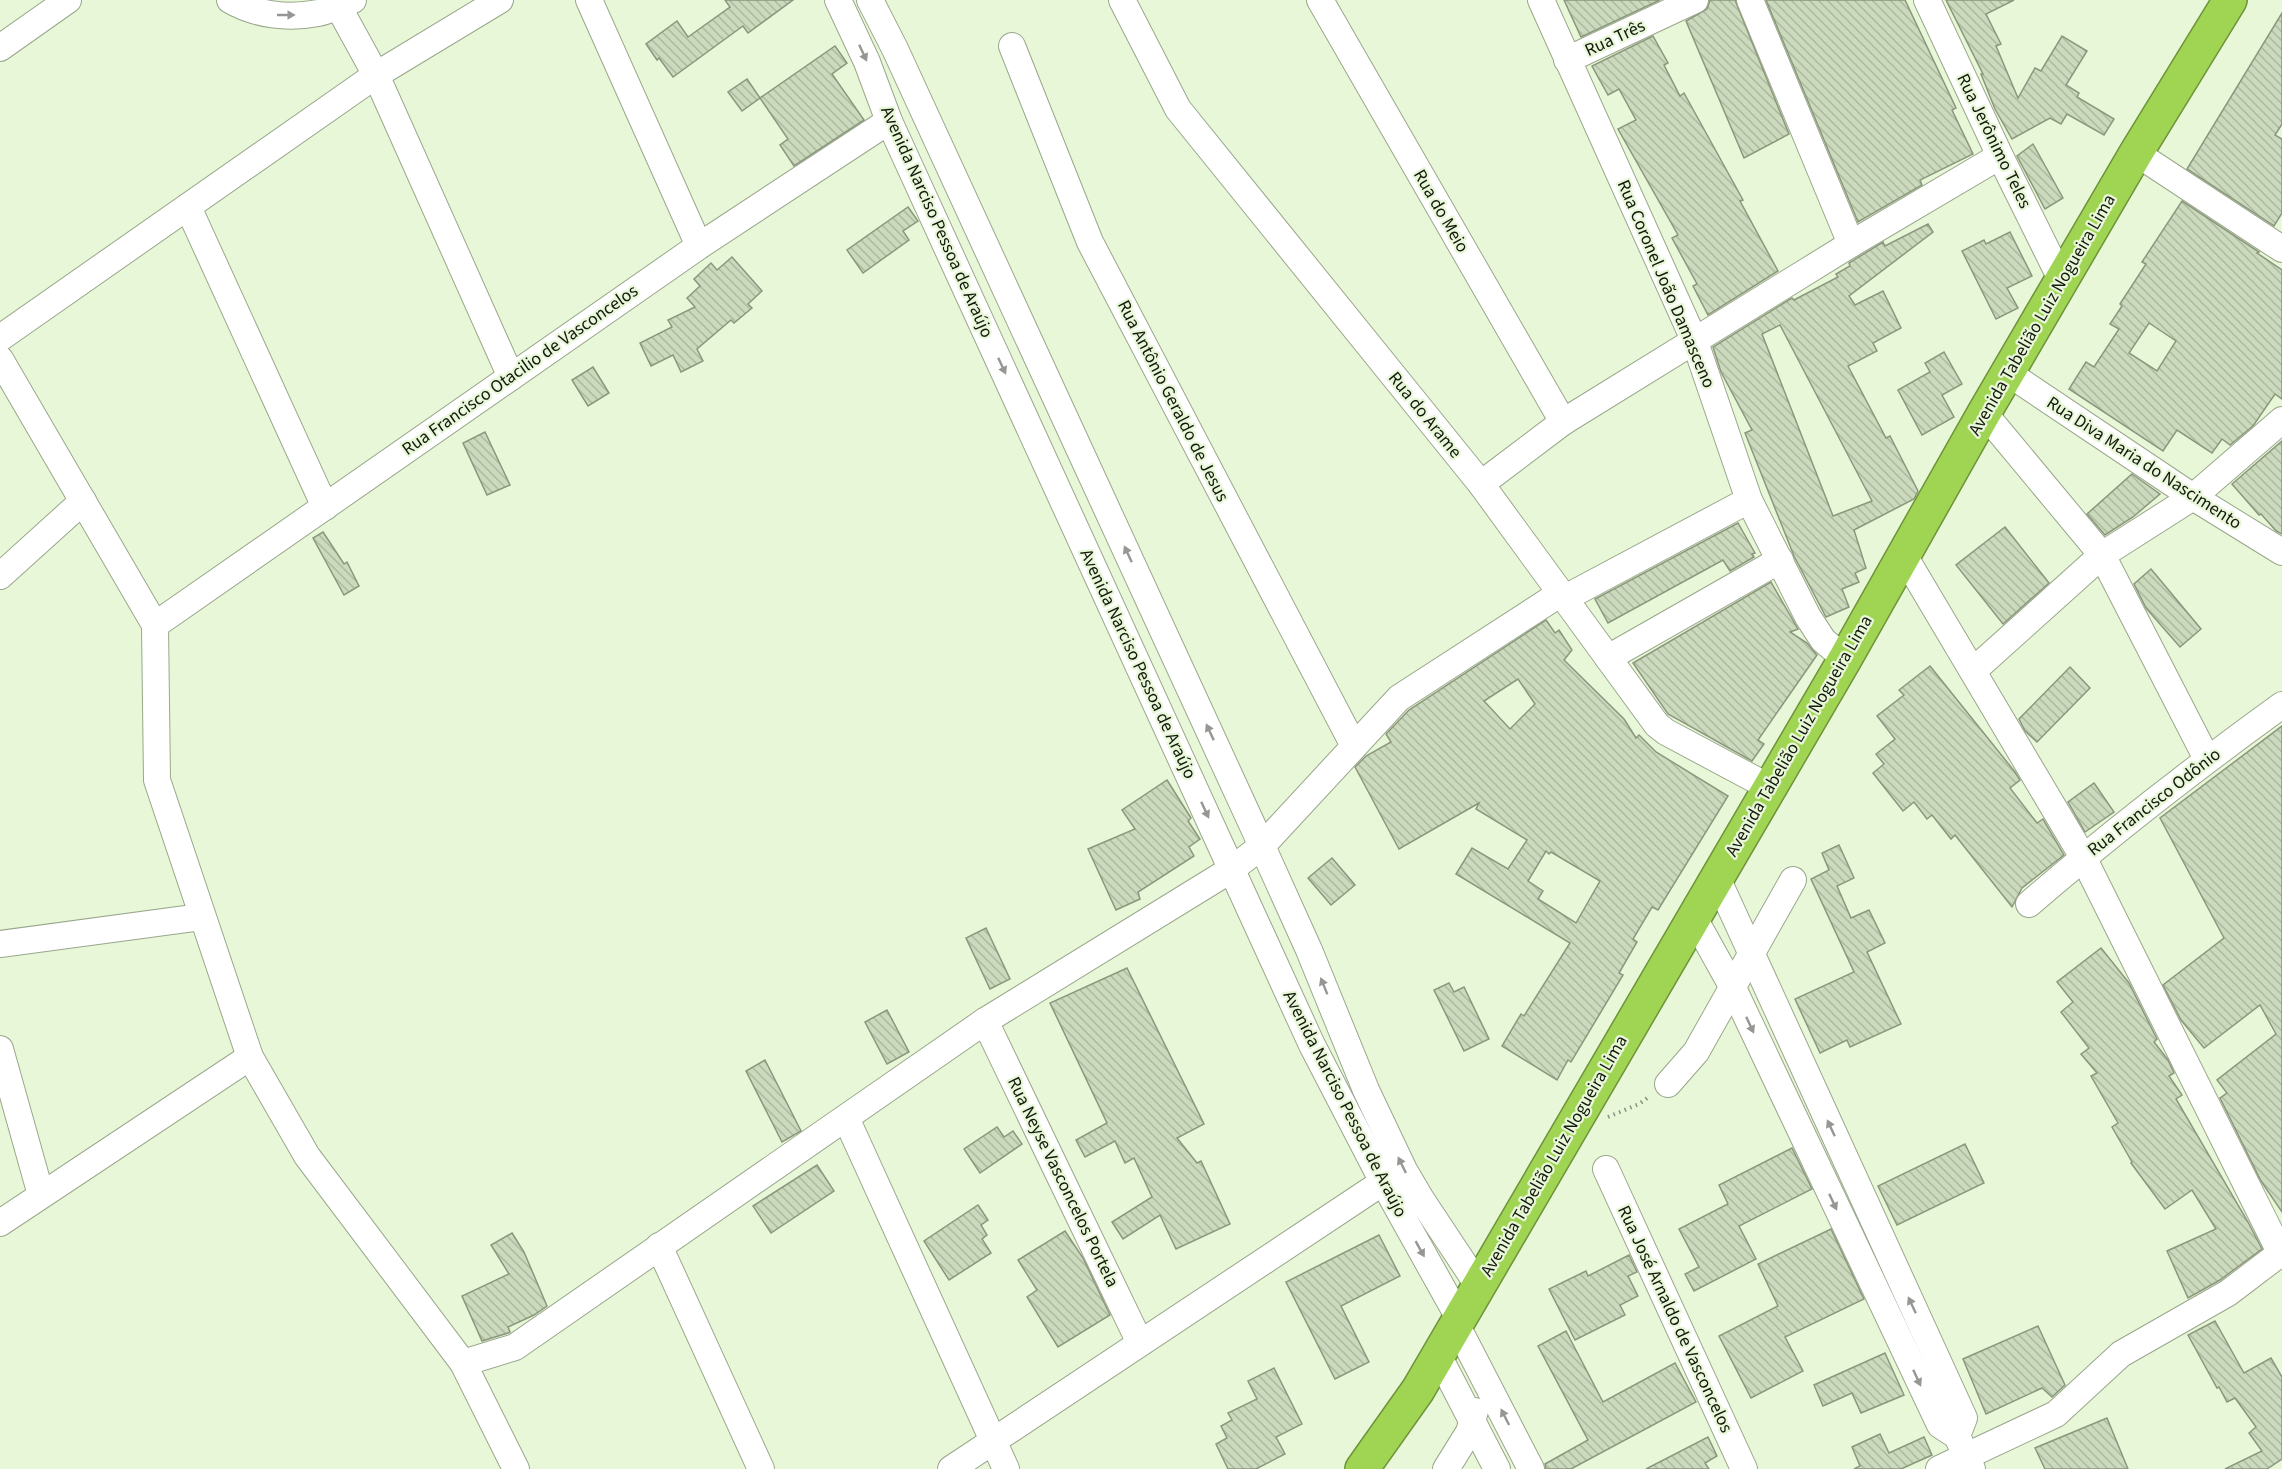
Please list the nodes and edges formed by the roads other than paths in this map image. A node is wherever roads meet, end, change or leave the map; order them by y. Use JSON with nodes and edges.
{"nodes":[{"id":1,"x":68,"y":0,"type":"edge"},
{"id":2,"x":230,"y":0,"type":"edge"},
{"id":3,"x":500,"y":0,"type":"edge"},
{"id":4,"x":590,"y":0,"type":"edge"},
{"id":5,"x":838,"y":0,"type":"edge"},
{"id":6,"x":870,"y":0,"type":"edge"},
{"id":7,"x":1122,"y":0,"type":"edge"},
{"id":8,"x":1320,"y":0,"type":"edge"},
{"id":9,"x":1541,"y":0,"type":"edge"},
{"id":10,"x":1695,"y":0,"type":"edge"},
{"id":11,"x":1750,"y":0,"type":"edge"},
{"id":12,"x":1927,"y":0,"type":"edge"},
{"id":13,"x":2230,"y":0,"type":"edge"},
{"id":14,"x":345,"y":3,"type":"edge"},
{"id":15,"x":1012,"y":45,"type":"dead end"},
{"id":16,"x":0,"y":48,"type":"edge"},
{"id":17,"x":1567,"y":60,"type":"junction"},
{"id":18,"x":376,"y":75,"type":"junction"},
{"id":19,"x":890,"y":121,"type":"junction"},
{"id":20,"x":2136,"y":153,"type":"junction"},
{"id":21,"x":2000,"y":156,"type":"junction"},
{"id":22,"x":188,"y":207,"type":"junction"},
{"id":23,"x":2279,"y":240,"type":"edge"},
{"id":24,"x":1851,"y":244,"type":"junction"},
{"id":25,"x":699,"y":246,"type":"junction"},
{"id":26,"x":2062,"y":281,"type":"junction"},
{"id":27,"x":0,"y":338,"type":"edge"},
{"id":28,"x":1695,"y":342,"type":"junction"},
{"id":29,"x":0,"y":359,"type":"edge"},
{"id":30,"x":2008,"y":373,"type":"junction"},
{"id":31,"x":511,"y":376,"type":"junction"},
{"id":32,"x":1984,"y":413,"type":"junction"},
{"id":33,"x":2282,"y":420,"type":"edge"},
{"id":34,"x":1563,"y":422,"type":"junction"},
{"id":35,"x":1481,"y":484,"type":"junction"},
{"id":36,"x":2193,"y":497,"type":"junction"},
{"id":37,"x":1749,"y":500,"type":"junction"},
{"id":38,"x":83,"y":501,"type":"junction"},
{"id":39,"x":325,"y":507,"type":"junction"},
{"id":40,"x":2282,"y":552,"type":"edge"},
{"id":41,"x":1903,"y":554,"type":"junction"},
{"id":42,"x":2102,"y":555,"type":"junction"},
{"id":43,"x":1780,"y":560,"type":"junction"},
{"id":44,"x":0,"y":576,"type":"edge"},
{"id":45,"x":1563,"y":595,"type":"junction"},
{"id":46,"x":155,"y":624,"type":"junction"},
{"id":47,"x":1608,"y":658,"type":"junction"},
{"id":48,"x":1845,"y":659,"type":"junction"},
{"id":49,"x":1973,"y":671,"type":"junction"},
{"id":50,"x":2282,"y":705,"type":"edge"},
{"id":51,"x":1354,"y":746,"type":"junction"},
{"id":52,"x":2207,"y":759,"type":"junction"},
{"id":53,"x":1769,"y":787,"type":"junction"},
{"id":54,"x":1262,"y":846,"type":"junction"},
{"id":55,"x":2083,"y":857,"type":"junction"},
{"id":56,"x":1232,"y":869,"type":"junction"},
{"id":57,"x":1717,"y":878,"type":"junction"},
{"id":58,"x":1793,"y":880,"type":"dead end"},
{"id":59,"x":2030,"y":904,"type":"dead end"},
{"id":60,"x":201,"y":917,"type":"junction"},
{"id":61,"x":1694,"y":918,"type":"junction"},
{"id":62,"x":0,"y":944,"type":"edge"},
{"id":63,"x":1750,"y":954,"type":"junction"},
{"id":64,"x":1733,"y":988,"type":"junction"},
{"id":65,"x":986,"y":1020,"type":"junction"},
{"id":66,"x":0,"y":1049,"type":"edge"},
{"id":67,"x":250,"y":1057,"type":"junction"},
{"id":68,"x":1668,"y":1084,"type":"road end"},
{"id":69,"x":846,"y":1118,"type":"junction"},
{"id":70,"x":1606,"y":1169,"type":"dead end"},
{"id":71,"x":1383,"y":1182,"type":"junction"},
{"id":72,"x":40,"y":1196,"type":"junction"},
{"id":73,"x":0,"y":1223,"type":"edge"},
{"id":74,"x":659,"y":1246,"type":"junction"},
{"id":75,"x":2281,"y":1253,"type":"edge"},
{"id":76,"x":1478,"y":1285,"type":"junction"},
{"id":77,"x":1458,"y":1321,"type":"junction"},
{"id":78,"x":1140,"y":1343,"type":"junction"},
{"id":79,"x":1438,"y":1354,"type":"junction"},
{"id":80,"x":463,"y":1363,"type":"junction"},
{"id":81,"x":1485,"y":1380,"type":"junction"},
{"id":82,"x":1472,"y":1420,"type":"junction"},
{"id":83,"x":993,"y":1440,"type":"junction"},
{"id":84,"x":1965,"y":1454,"type":"edge"},
{"id":85,"x":516,"y":1469,"type":"edge"},
{"id":86,"x":761,"y":1469,"type":"edge"},
{"id":87,"x":951,"y":1469,"type":"edge"},
{"id":88,"x":1006,"y":1469,"type":"edge"},
{"id":89,"x":1362,"y":1469,"type":"edge"},
{"id":90,"x":1446,"y":1469,"type":"edge"},
{"id":91,"x":1497,"y":1469,"type":"edge"},
{"id":92,"x":1531,"y":1469,"type":"edge"},
{"id":93,"x":1744,"y":1469,"type":"edge"},
{"id":94,"x":1939,"y":1469,"type":"edge"}],
"edges":[{"from":1,"to":16,"type":"street"},
{"from":2,"to":14,"type":"street","one_way":true},
{"from":3,"to":18,"type":"street"},
{"from":4,"to":25,"type":"street"},
{"from":5,"to":19,"type":"street","name":"Avenida Narciso Pessoa de Araújo","one_way":true},
{"from":54,"to":6,"type":"street","name":"Avenida Narciso Pessoa de Araújo","one_way":true},
{"from":7,"to":35,"type":"street","name":"Rua do Arame"},
{"from":8,"to":34,"type":"street","name":"Rua do Meio"},
{"from":9,"to":17,"type":"street","name":"Rua Coronel João Damasceno"},
{"from":10,"to":17,"type":"street","name":"Rua Três"},
{"from":11,"to":24,"type":"street"},
{"from":12,"to":21,"type":"street","name":"Rua Jerônimo Teles"},
{"from":13,"to":20,"type":"highway","name":"Avenida Tabelião Luiz Nogueira Lima"},
{"from":14,"to":18,"type":"street"},
{"from":15,"to":51,"type":"street","name":"Rua Antônio Geraldo de Jesus"},
{"from":17,"to":28,"type":"street","name":"Rua Coronel João Damasceno"},
{"from":18,"to":22,"type":"street"},
{"from":18,"to":31,"type":"street"},
{"from":19,"to":25,"type":"street","name":"Rua Francisco Otacilio de Vasconcelos"},
{"from":19,"to":56,"type":"street","name":"Avenida Narciso Pessoa de Araújo","one_way":true},
{"from":20,"to":23,"type":"street"},
{"from":20,"to":26,"type":"highway","name":"Avenida Tabelião Luiz Nogueira Lima"},
{"from":21,"to":24,"type":"street"},
{"from":21,"to":26,"type":"street","name":"Rua Jerônimo Teles"},
{"from":22,"to":27,"type":"street"},
{"from":22,"to":39,"type":"street"},
{"from":24,"to":28,"type":"street"},
{"from":25,"to":31,"type":"street","name":"Rua Francisco Otacilio de Vasconcelos"},
{"from":26,"to":30,"type":"highway","name":"Avenida Tabelião Luiz Nogueira Lima"},
{"from":28,"to":34,"type":"street"},
{"from":28,"to":37,"type":"street","name":"Rua Coronel João Damasceno"},
{"from":29,"to":38,"type":"street"},
{"from":30,"to":32,"type":"highway","name":"Avenida Tabelião Luiz Nogueira Lima"},
{"from":30,"to":36,"type":"street","name":"Rua Diva Maria do Nascimento"},
{"from":31,"to":39,"type":"street","name":"Rua Francisco Otacilio de Vasconcelos"},
{"from":32,"to":41,"type":"highway","name":"Avenida Tabelião Luiz Nogueira Lima"},
{"from":32,"to":42,"type":"street"},
{"from":33,"to":36,"type":"street"},
{"from":34,"to":35,"type":"street"},
{"from":35,"to":45,"type":"street","name":"Rua do Arame"},
{"from":36,"to":40,"type":"street","name":"Rua Diva Maria do Nascimento"},
{"from":36,"to":42,"type":"street"},
{"from":37,"to":43,"type":"street","name":"Rua Coronel João Damasceno"},
{"from":37,"to":45,"type":"street"},
{"from":38,"to":44,"type":"street"},
{"from":38,"to":46,"type":"street"},
{"from":39,"to":46,"type":"street","name":"Rua Francisco Otacilio de Vasconcelos"},
{"from":41,"to":48,"type":"highway","name":"Avenida Tabelião Luiz Nogueira Lima"},
{"from":41,"to":49,"type":"street"},
{"from":42,"to":49,"type":"street"},
{"from":42,"to":52,"type":"street"},
{"from":43,"to":47,"type":"street"},
{"from":43,"to":48,"type":"street","name":"Rua Coronel João Damasceno"},
{"from":45,"to":47,"type":"street","name":"Rua do Arame"},
{"from":45,"to":51,"type":"street"},
{"from":46,"to":60,"type":"street"},
{"from":47,"to":53,"type":"street","name":"Rua do Arame"},
{"from":48,"to":53,"type":"highway","name":"Avenida Tabelião Luiz Nogueira Lima"},
{"from":49,"to":55,"type":"street"},
{"from":50,"to":52,"type":"street","name":"Rua Francisco Odônio"},
{"from":51,"to":54,"type":"street"},
{"from":52,"to":55,"type":"street","name":"Rua Francisco Odônio"},
{"from":53,"to":57,"type":"highway","name":"Avenida Tabelião Luiz Nogueira Lima"},
{"from":54,"to":56,"type":"street"},
{"from":76,"to":54,"type":"street","name":"Avenida Narciso Pessoa de Araújo","one_way":true},
{"from":55,"to":59,"type":"street","name":"Rua Francisco Odônio"},
{"from":55,"to":75,"type":"street"},
{"from":56,"to":65,"type":"street"},
{"from":56,"to":71,"type":"street","name":"Avenida Narciso Pessoa de Araújo"},
{"from":57,"to":61,"type":"highway","name":"Avenida Tabelião Luiz Nogueira Lima"},
{"from":57,"to":63,"type":"street"},
{"from":58,"to":63,"type":"street"},
{"from":60,"to":62,"type":"street"},
{"from":60,"to":67,"type":"street"},
{"from":61,"to":64,"type":"street"},
{"from":61,"to":76,"type":"highway","name":"Avenida Tabelião Luiz Nogueira Lima"},
{"from":63,"to":64,"type":"street"},
{"from":84,"to":63,"type":"street","one_way":true},
{"from":64,"to":68,"type":"street"},
{"from":64,"to":84,"type":"street","one_way":true},
{"from":65,"to":69,"type":"street"},
{"from":65,"to":78,"type":"street","name":"Rua Neyse Vasconcelos Portela"},
{"from":66,"to":72,"type":"street"},
{"from":67,"to":72,"type":"street"},
{"from":67,"to":80,"type":"street"},
{"from":69,"to":74,"type":"street"},
{"from":69,"to":83,"type":"street"},
{"from":70,"to":93,"type":"street","name":"Rua José Arnaldo de Vasconcelos"},
{"from":71,"to":77,"type":"street","name":"Avenida Narciso Pessoa de Araújo","one_way":true},
{"from":71,"to":78,"type":"street"},
{"from":72,"to":73,"type":"street"},
{"from":74,"to":80,"type":"street"},
{"from":74,"to":86,"type":"street"},
{"from":75,"to":84,"type":"street"},
{"from":76,"to":77,"type":"highway","name":"Avenida Tabelião Luiz Nogueira Lima"},
{"from":77,"to":79,"type":"highway","name":"Avenida Tabelião Luiz Nogueira Lima"},
{"from":77,"to":81,"type":"street","name":"Avenida Narciso Pessoa de Araújo"},
{"from":78,"to":83,"type":"street"},
{"from":79,"to":82,"type":"street"},
{"from":79,"to":89,"type":"highway","name":"Avenida Tabelião Luiz Nogueira Lima"},
{"from":80,"to":85,"type":"street"},
{"from":81,"to":82,"type":"street"},
{"from":92,"to":81,"type":"street","name":"Avenida Narciso Pessoa de Araújo","one_way":true},
{"from":82,"to":90,"type":"street"},
{"from":82,"to":91,"type":"street"},
{"from":83,"to":87,"type":"street"},
{"from":83,"to":88,"type":"street"},
{"from":84,"to":94,"type":"street"}]}
